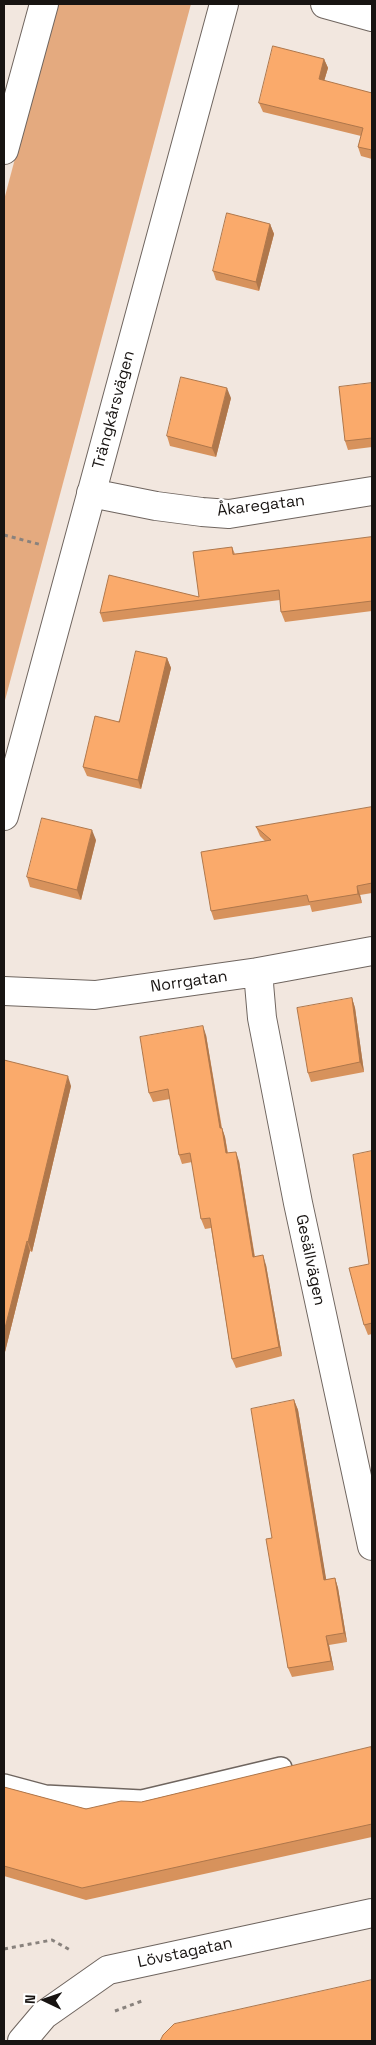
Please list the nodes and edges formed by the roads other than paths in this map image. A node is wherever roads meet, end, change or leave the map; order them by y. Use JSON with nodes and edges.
{"nodes":[{"id":1,"x":44,"y":4,"type":"edge"},
{"id":2,"x":224,"y":4,"type":"edge"},
{"id":3,"x":325,"y":4,"type":"edge"},
{"id":4,"x":372,"y":17,"type":"edge"},
{"id":5,"x":4,"y":150,"type":"edge"},
{"id":6,"x":372,"y":491,"type":"edge"},
{"id":7,"x":91,"y":493,"type":"junction"},
{"id":8,"x":4,"y":816,"type":"edge"},
{"id":9,"x":372,"y":951,"type":"edge"},
{"id":10,"x":258,"y":972,"type":"junction"},
{"id":11,"x":4,"y":991,"type":"edge"},
{"id":12,"x":372,"y":1546,"type":"edge"},
{"id":13,"x":304,"y":1763,"type":"edge"},
{"id":14,"x":4,"y":1785,"type":"edge"},
{"id":15,"x":372,"y":1913,"type":"edge"},
{"id":16,"x":22,"y":2041,"type":"edge"}],
"edges":[{"from":1,"to":5,"type":"street"},
{"from":2,"to":7,"type":"street","name":"Trängkårsvägen"},
{"from":3,"to":4,"type":"street"},
{"from":6,"to":7,"type":"street","name":"Åkaregatan"},
{"from":7,"to":8,"type":"street","name":"Trängkårsvägen"},
{"from":9,"to":10,"type":"street","name":"Norrgatan"},
{"from":10,"to":11,"type":"street","name":"Norrgatan"},
{"from":10,"to":12,"type":"street","name":"Gesällvägen"},
{"from":13,"to":14,"type":"lane"},
{"from":15,"to":16,"type":"street","name":"Lövstagatan"}]}
